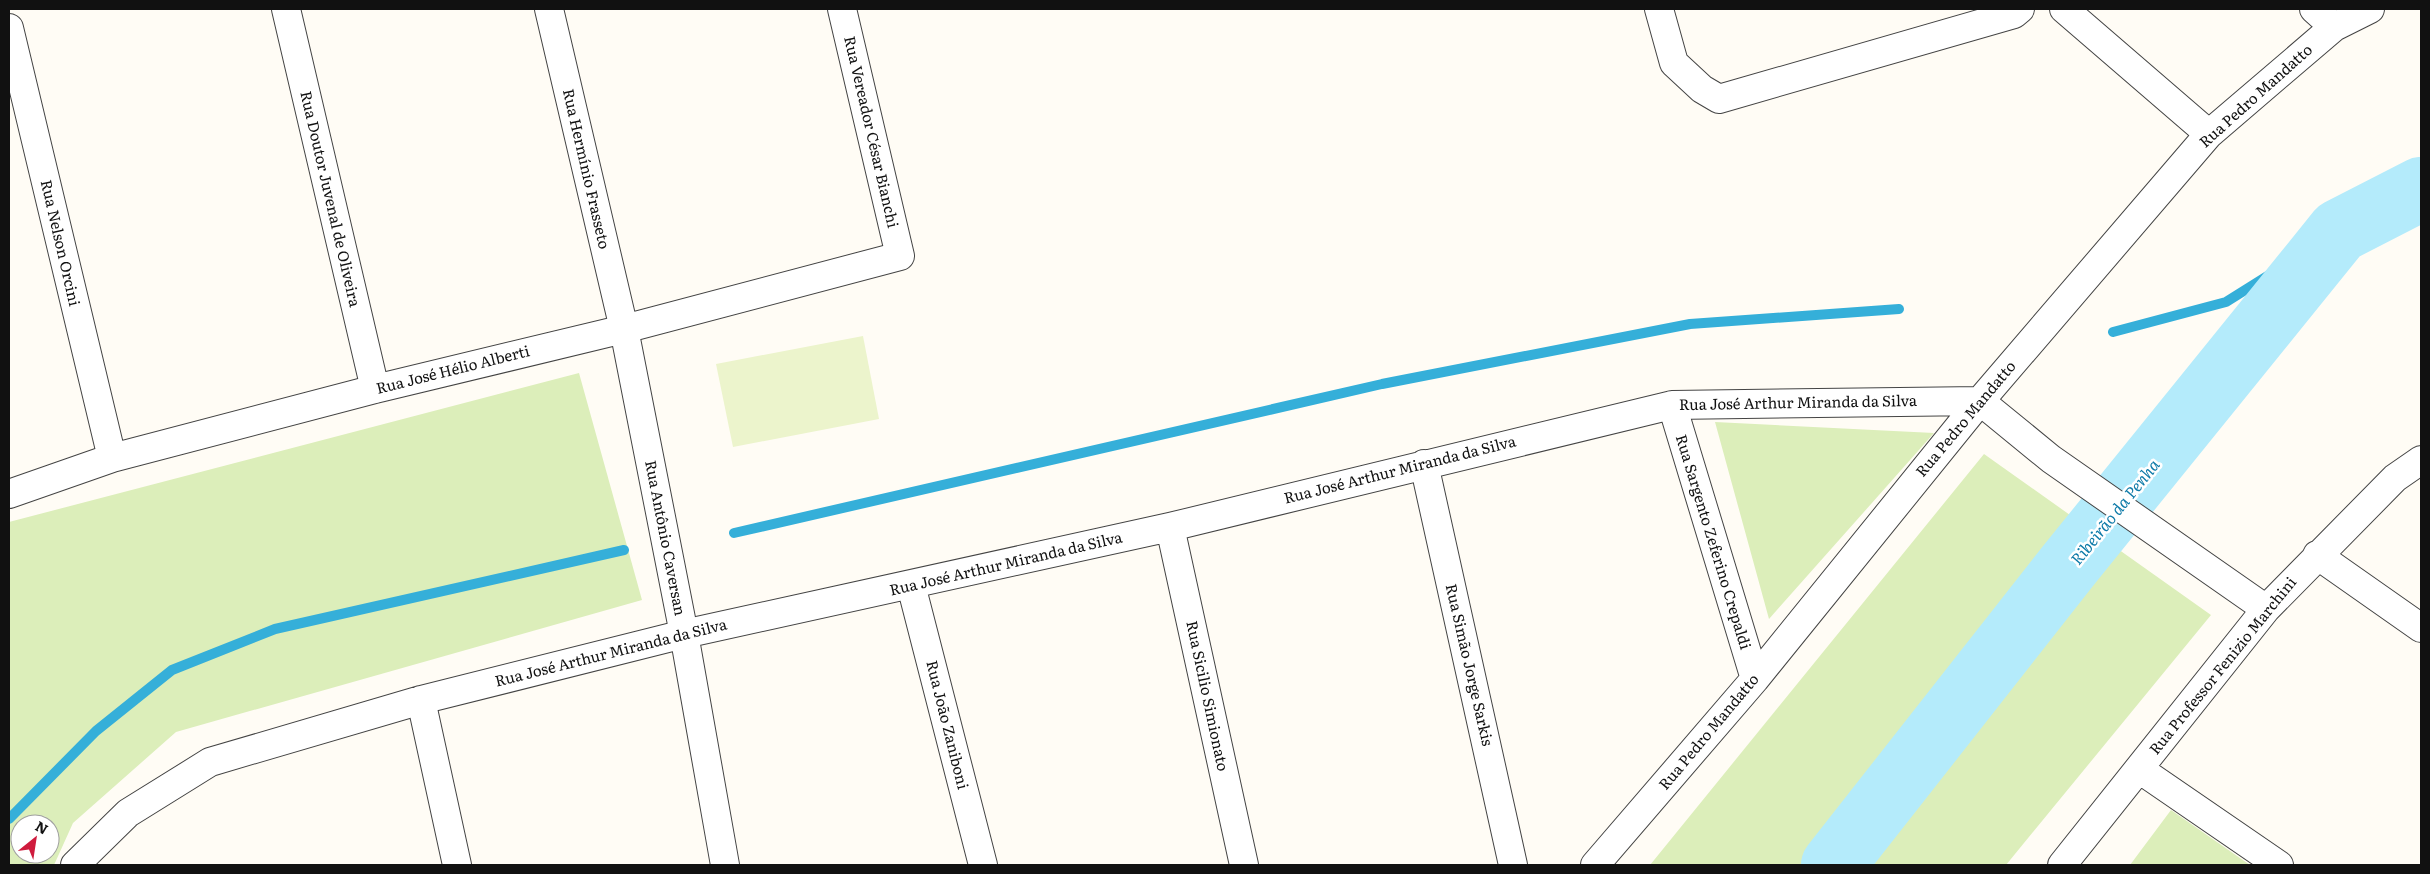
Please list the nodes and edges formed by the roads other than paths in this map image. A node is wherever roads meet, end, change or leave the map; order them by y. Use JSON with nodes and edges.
{"nodes":[{"id":1,"x":286,"y":9,"type":"edge"},
{"id":2,"x":549,"y":9,"type":"edge"},
{"id":3,"x":842,"y":9,"type":"edge"},
{"id":4,"x":1659,"y":9,"type":"edge"},
{"id":5,"x":2020,"y":9,"type":"edge"},
{"id":6,"x":2064,"y":9,"type":"edge"},
{"id":7,"x":2370,"y":9,"type":"edge"},
{"id":8,"x":2324,"y":18,"type":"edge"},
{"id":9,"x":9,"y":28,"type":"edge"},
{"id":10,"x":2209,"y":134,"type":"junction"},
{"id":11,"x":900,"y":256,"type":"joint"},
{"id":12,"x":624,"y":329,"type":"junction"},
{"id":13,"x":375,"y":389,"type":"junction"},
{"id":14,"x":1980,"y":401,"type":"junction"},
{"id":15,"x":1672,"y":405,"type":"junction"},
{"id":16,"x":112,"y":458,"type":"junction"},
{"id":17,"x":2421,"y":460,"type":"edge"},
{"id":18,"x":1424,"y":464,"type":"junction"},
{"id":19,"x":9,"y":494,"type":"edge"},
{"id":20,"x":1170,"y":527,"type":"junction"},
{"id":21,"x":2316,"y":555,"type":"junction"},
{"id":22,"x":911,"y":585,"type":"junction"},
{"id":23,"x":2266,"y":609,"type":"junction"},
{"id":24,"x":2421,"y":628,"type":"edge"},
{"id":25,"x":684,"y":634,"type":"junction"},
{"id":26,"x":1755,"y":678,"type":"junction"},
{"id":27,"x":420,"y":700,"type":"junction"},
{"id":28,"x":2139,"y":769,"type":"junction"},
{"id":29,"x":1593,"y":864,"type":"edge"},
{"id":30,"x":75,"y":865,"type":"edge"},
{"id":31,"x":457,"y":865,"type":"edge"},
{"id":32,"x":725,"y":865,"type":"edge"},
{"id":33,"x":983,"y":865,"type":"edge"},
{"id":34,"x":1244,"y":865,"type":"edge"},
{"id":35,"x":1513,"y":865,"type":"edge"},
{"id":36,"x":2062,"y":865,"type":"edge"},
{"id":37,"x":2279,"y":865,"type":"edge"}],
"edges":[{"from":1,"to":13,"type":"street","name":"Rua Doutor Juvenal de Oliveira"},
{"from":2,"to":12,"type":"street","name":"Rua Hermínio Frasseto"},
{"from":3,"to":11,"type":"street","name":"Rua Vereador César Bianchi"},
{"from":4,"to":5,"type":"street"},
{"from":6,"to":10,"type":"street"},
{"from":7,"to":8,"type":"street","name":"Rua Pedro Mandatto"},
{"from":8,"to":10,"type":"street","name":"Rua Pedro Mandatto"},
{"from":9,"to":16,"type":"street","name":"Rua Nelson Orcini"},
{"from":10,"to":14,"type":"street","name":"Rua Pedro Mandatto"},
{"from":11,"to":12,"type":"street","name":"Rua José Hélio Alberti"},
{"from":12,"to":13,"type":"street","name":"Rua José Hélio Alberti"},
{"from":12,"to":25,"type":"street","name":"Rua Antônio Caversan"},
{"from":13,"to":16,"type":"street","name":"Rua José Hélio Alberti"},
{"from":14,"to":15,"type":"street","name":"Rua José Arthur Miranda da Silva"},
{"from":14,"to":23,"type":"street"},
{"from":14,"to":26,"type":"street","name":"Rua Pedro Mandatto"},
{"from":15,"to":18,"type":"street","name":"Rua José Arthur Miranda da Silva"},
{"from":15,"to":26,"type":"street","name":"Rua Sargento Zeferino Crepaldi"},
{"from":16,"to":19,"type":"street","name":"Rua José Hélio Alberti"},
{"from":17,"to":21,"type":"street","name":"Rua Professor Fenizio Marchini"},
{"from":18,"to":20,"type":"street","name":"Rua José Arthur Miranda da Silva"},
{"from":18,"to":35,"type":"street","name":"Rua Simão Jorge Sarkis"},
{"from":20,"to":22,"type":"street","name":"Rua José Arthur Miranda da Silva"},
{"from":20,"to":34,"type":"street","name":"Rua Sicilio Simionato"},
{"from":21,"to":23,"type":"street","name":"Rua Professor Fenizio Marchini"},
{"from":21,"to":24,"type":"street"},
{"from":22,"to":25,"type":"street","name":"Rua José Arthur Miranda da Silva"},
{"from":22,"to":33,"type":"street","name":"Rua João Zaniboni"},
{"from":23,"to":28,"type":"street","name":"Rua Professor Fenizio Marchini"},
{"from":25,"to":27,"type":"street","name":"Rua José Arthur Miranda da Silva"},
{"from":25,"to":32,"type":"street","name":"Rua Antônio Caversan"},
{"from":26,"to":29,"type":"street","name":"Rua Pedro Mandatto"},
{"from":27,"to":30,"type":"street","name":"Rua José Arthur Miranda da Silva"},
{"from":27,"to":31,"type":"street"},
{"from":28,"to":36,"type":"street","name":"Rua Professor Fenizio Marchini"},
{"from":28,"to":37,"type":"street"}]}
